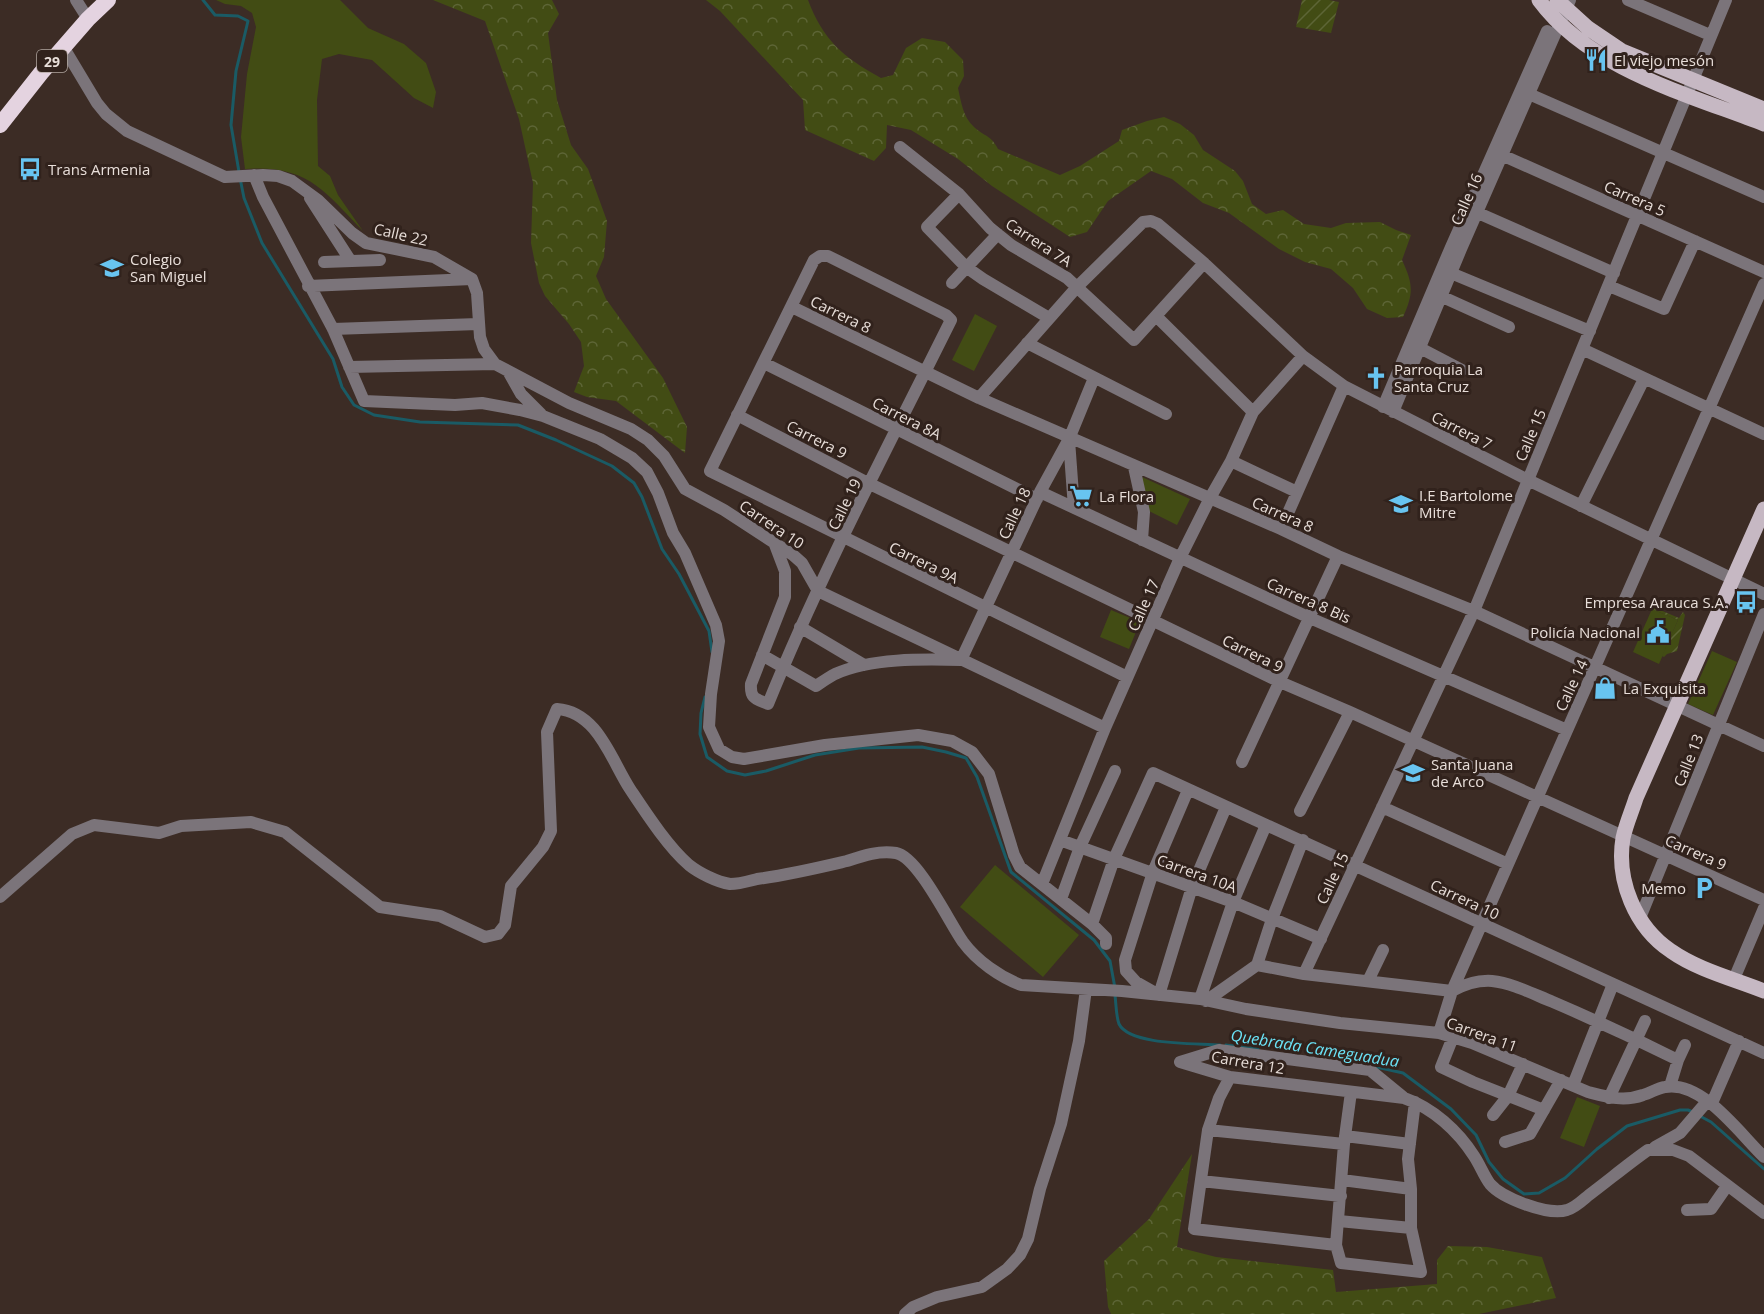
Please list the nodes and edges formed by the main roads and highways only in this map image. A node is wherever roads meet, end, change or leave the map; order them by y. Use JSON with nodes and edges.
{"nodes":[{"id":1,"x":108,"y":0,"type":"edge"},
{"id":2,"x":1539,"y":0,"type":"edge"},
{"id":3,"x":1561,"y":7,"type":"edge"},
{"id":4,"x":1764,"y":109,"type":"edge"},
{"id":5,"x":1764,"y":124,"type":"edge"},
{"id":6,"x":0,"y":125,"type":"edge"},
{"id":7,"x":1764,"y":509,"type":"edge"},
{"id":8,"x":1763,"y":987,"type":"edge"}],
"edges":[{"from":1,"to":6,"type":"highway","number":"29"},
{"from":2,"to":3,"type":"main road"},
{"from":3,"to":4,"type":"main road"},
{"from":3,"to":5,"type":"main road"},
{"from":7,"to":8,"type":"main road"}]}
